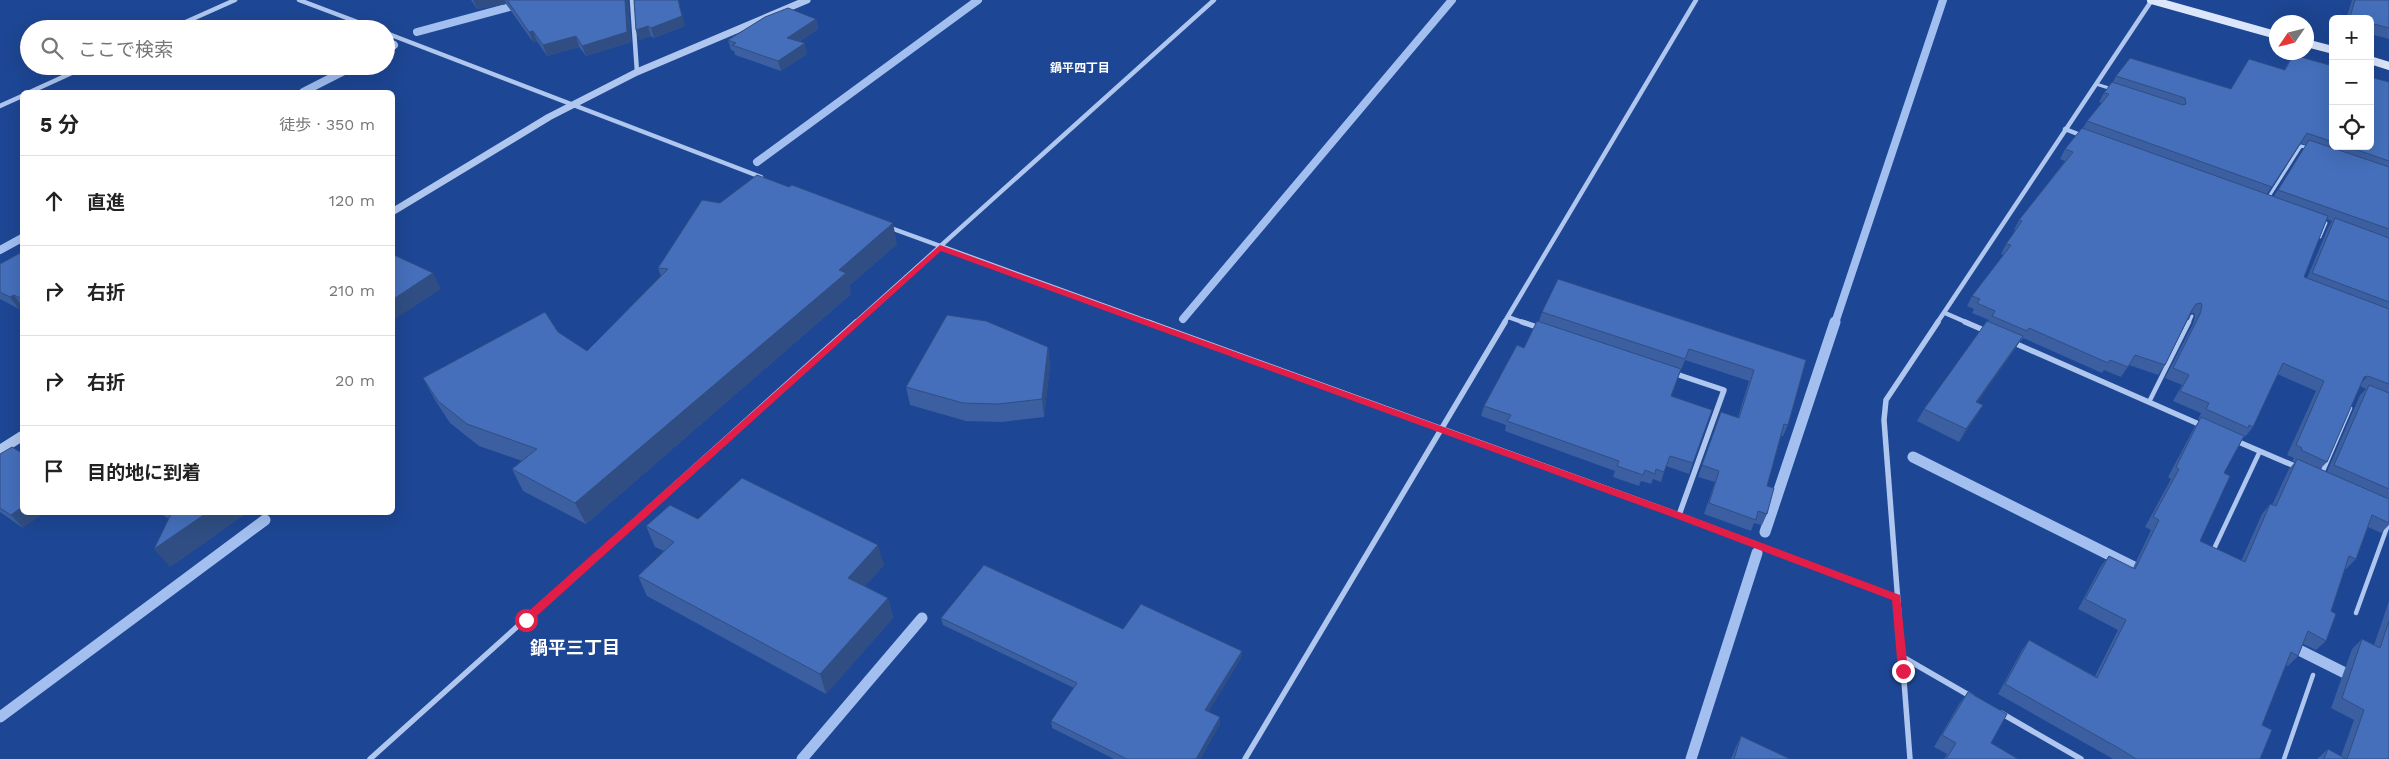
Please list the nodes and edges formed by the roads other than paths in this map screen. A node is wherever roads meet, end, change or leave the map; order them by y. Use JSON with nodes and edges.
{"nodes":[{"id":1,"x":235,"y":0,"type":"edge"},
{"id":2,"x":300,"y":0,"type":"edge"},
{"id":3,"x":632,"y":0,"type":"edge"},
{"id":4,"x":807,"y":0,"type":"edge"},
{"id":5,"x":1214,"y":0,"type":"edge"},
{"id":6,"x":1696,"y":0,"type":"edge"},
{"id":7,"x":2152,"y":0,"type":"edge"},
{"id":8,"x":190,"y":20,"type":"edge"},
{"id":9,"x":352,"y":20,"type":"edge"},
{"id":10,"x":2269,"y":32,"type":"edge"},
{"id":11,"x":395,"y":36,"type":"edge"},
{"id":12,"x":2314,"y":45,"type":"edge"},
{"id":13,"x":2329,"y":49,"type":"edge"},
{"id":14,"x":2374,"y":61,"type":"edge"},
{"id":15,"x":2389,"y":66,"type":"edge"},
{"id":16,"x":637,"y":72,"type":"junction"},
{"id":17,"x":68,"y":75,"type":"edge"},
{"id":18,"x":2096,"y":84,"type":"junction"},
{"id":19,"x":34,"y":90,"type":"edge"},
{"id":20,"x":2114,"y":90,"type":"edge"},
{"id":21,"x":20,"y":97,"type":"edge"},
{"id":22,"x":575,"y":104,"type":"junction"},
{"id":23,"x":0,"y":106,"type":"edge"},
{"id":24,"x":2065,"y":129,"type":"junction"},
{"id":25,"x":2092,"y":139,"type":"edge"},
{"id":26,"x":2318,"y":152,"type":"edge"},
{"id":27,"x":770,"y":181,"type":"edge"},
{"id":28,"x":2266,"y":202,"type":"joint"},
{"id":29,"x":2274,"y":205,"type":"edge"},
{"id":30,"x":395,"y":210,"type":"edge"},
{"id":31,"x":2317,"y":220,"type":"edge"},
{"id":32,"x":2326,"y":223,"type":"junction"},
{"id":33,"x":886,"y":226,"type":"edge"},
{"id":34,"x":2335,"y":226,"type":"edge"},
{"id":35,"x":2318,"y":241,"type":"edge"},
{"id":36,"x":940,"y":248,"type":"junction"},
{"id":37,"x":1945,"y":313,"type":"junction"},
{"id":38,"x":2192,"y":316,"type":"edge"},
{"id":39,"x":1508,"y":317,"type":"junction"},
{"id":40,"x":1545,"y":330,"type":"edge"},
{"id":41,"x":1990,"y":332,"type":"edge"},
{"id":42,"x":2007,"y":340,"type":"edge"},
{"id":43,"x":1668,"y":371,"type":"edge"},
{"id":44,"x":2354,"y":398,"type":"edge"},
{"id":45,"x":2149,"y":402,"type":"junction"},
{"id":46,"x":2208,"y":428,"type":"edge"},
{"id":47,"x":1442,"y":429,"type":"junction"},
{"id":48,"x":2226,"y":436,"type":"edge"},
{"id":49,"x":20,"y":437,"type":"edge"},
{"id":50,"x":0,"y":450,"type":"edge"},
{"id":51,"x":2260,"y":451,"type":"junction"},
{"id":52,"x":2303,"y":470,"type":"edge"},
{"id":53,"x":2312,"y":474,"type":"edge"},
{"id":54,"x":2320,"y":478,"type":"junction"},
{"id":55,"x":2329,"y":481,"type":"edge"},
{"id":56,"x":1678,"y":515,"type":"junction"},
{"id":57,"x":2389,"y":522,"type":"edge"},
{"id":58,"x":2213,"y":550,"type":"edge"},
{"id":59,"x":1896,"y":598,"type":"junction"},
{"id":60,"x":2356,"y":613,"type":"dead end"},
{"id":61,"x":1901,"y":656,"type":"junction"},
{"id":62,"x":2314,"y":675,"type":"dead end"},
{"id":63,"x":1978,"y":700,"type":"edge"},
{"id":64,"x":1995,"y":710,"type":"edge"},
{"id":65,"x":370,"y":759,"type":"edge"},
{"id":66,"x":1245,"y":759,"type":"edge"},
{"id":67,"x":1910,"y":759,"type":"edge"},
{"id":68,"x":2081,"y":759,"type":"edge"},
{"id":69,"x":2284,"y":759,"type":"edge"}],
"edges":[{"from":1,"to":8,"type":"street"},
{"from":2,"to":9,"type":"street"},
{"from":3,"to":16,"type":"street"},
{"from":4,"to":16,"type":"street"},
{"from":5,"to":36,"type":"street"},
{"from":6,"to":39,"type":"street"},
{"from":7,"to":10,"type":"main road"},
{"from":7,"to":18,"type":"street"},
{"from":11,"to":22,"type":"street"},
{"from":12,"to":13,"type":"main road"},
{"from":14,"to":15,"type":"main road"},
{"from":16,"to":22,"type":"street"},
{"from":17,"to":19,"type":"street"},
{"from":18,"to":20,"type":"lane"},
{"from":18,"to":24,"type":"street"},
{"from":21,"to":23,"type":"street"},
{"from":22,"to":27,"type":"street"},
{"from":22,"to":30,"type":"street"},
{"from":24,"to":25,"type":"street"},
{"from":24,"to":37,"type":"street"},
{"from":26,"to":28,"type":"lane"},
{"from":28,"to":29,"type":"street"},
{"from":31,"to":32,"type":"street"},
{"from":32,"to":34,"type":"street"},
{"from":32,"to":35,"type":"lane"},
{"from":33,"to":36,"type":"street"},
{"from":36,"to":47,"type":"street"},
{"from":36,"to":65,"type":"street"},
{"from":37,"to":41,"type":"street"},
{"from":37,"to":59,"type":"street"},
{"from":38,"to":45,"type":"lane"},
{"from":39,"to":40,"type":"street"},
{"from":39,"to":47,"type":"street"},
{"from":42,"to":45,"type":"street"},
{"from":43,"to":56,"type":"street"},
{"from":44,"to":54,"type":"lane"},
{"from":45,"to":46,"type":"street"},
{"from":47,"to":56,"type":"street"},
{"from":47,"to":66,"type":"street"},
{"from":48,"to":51,"type":"street"},
{"from":49,"to":50,"type":"street"},
{"from":51,"to":52,"type":"street"},
{"from":51,"to":58,"type":"lane"},
{"from":53,"to":54,"type":"street"},
{"from":54,"to":55,"type":"street"},
{"from":56,"to":59,"type":"street"},
{"from":57,"to":60,"type":"lane"},
{"from":59,"to":61,"type":"street"},
{"from":61,"to":63,"type":"street"},
{"from":61,"to":67,"type":"street"},
{"from":62,"to":69,"type":"lane"},
{"from":64,"to":68,"type":"street"}]}
